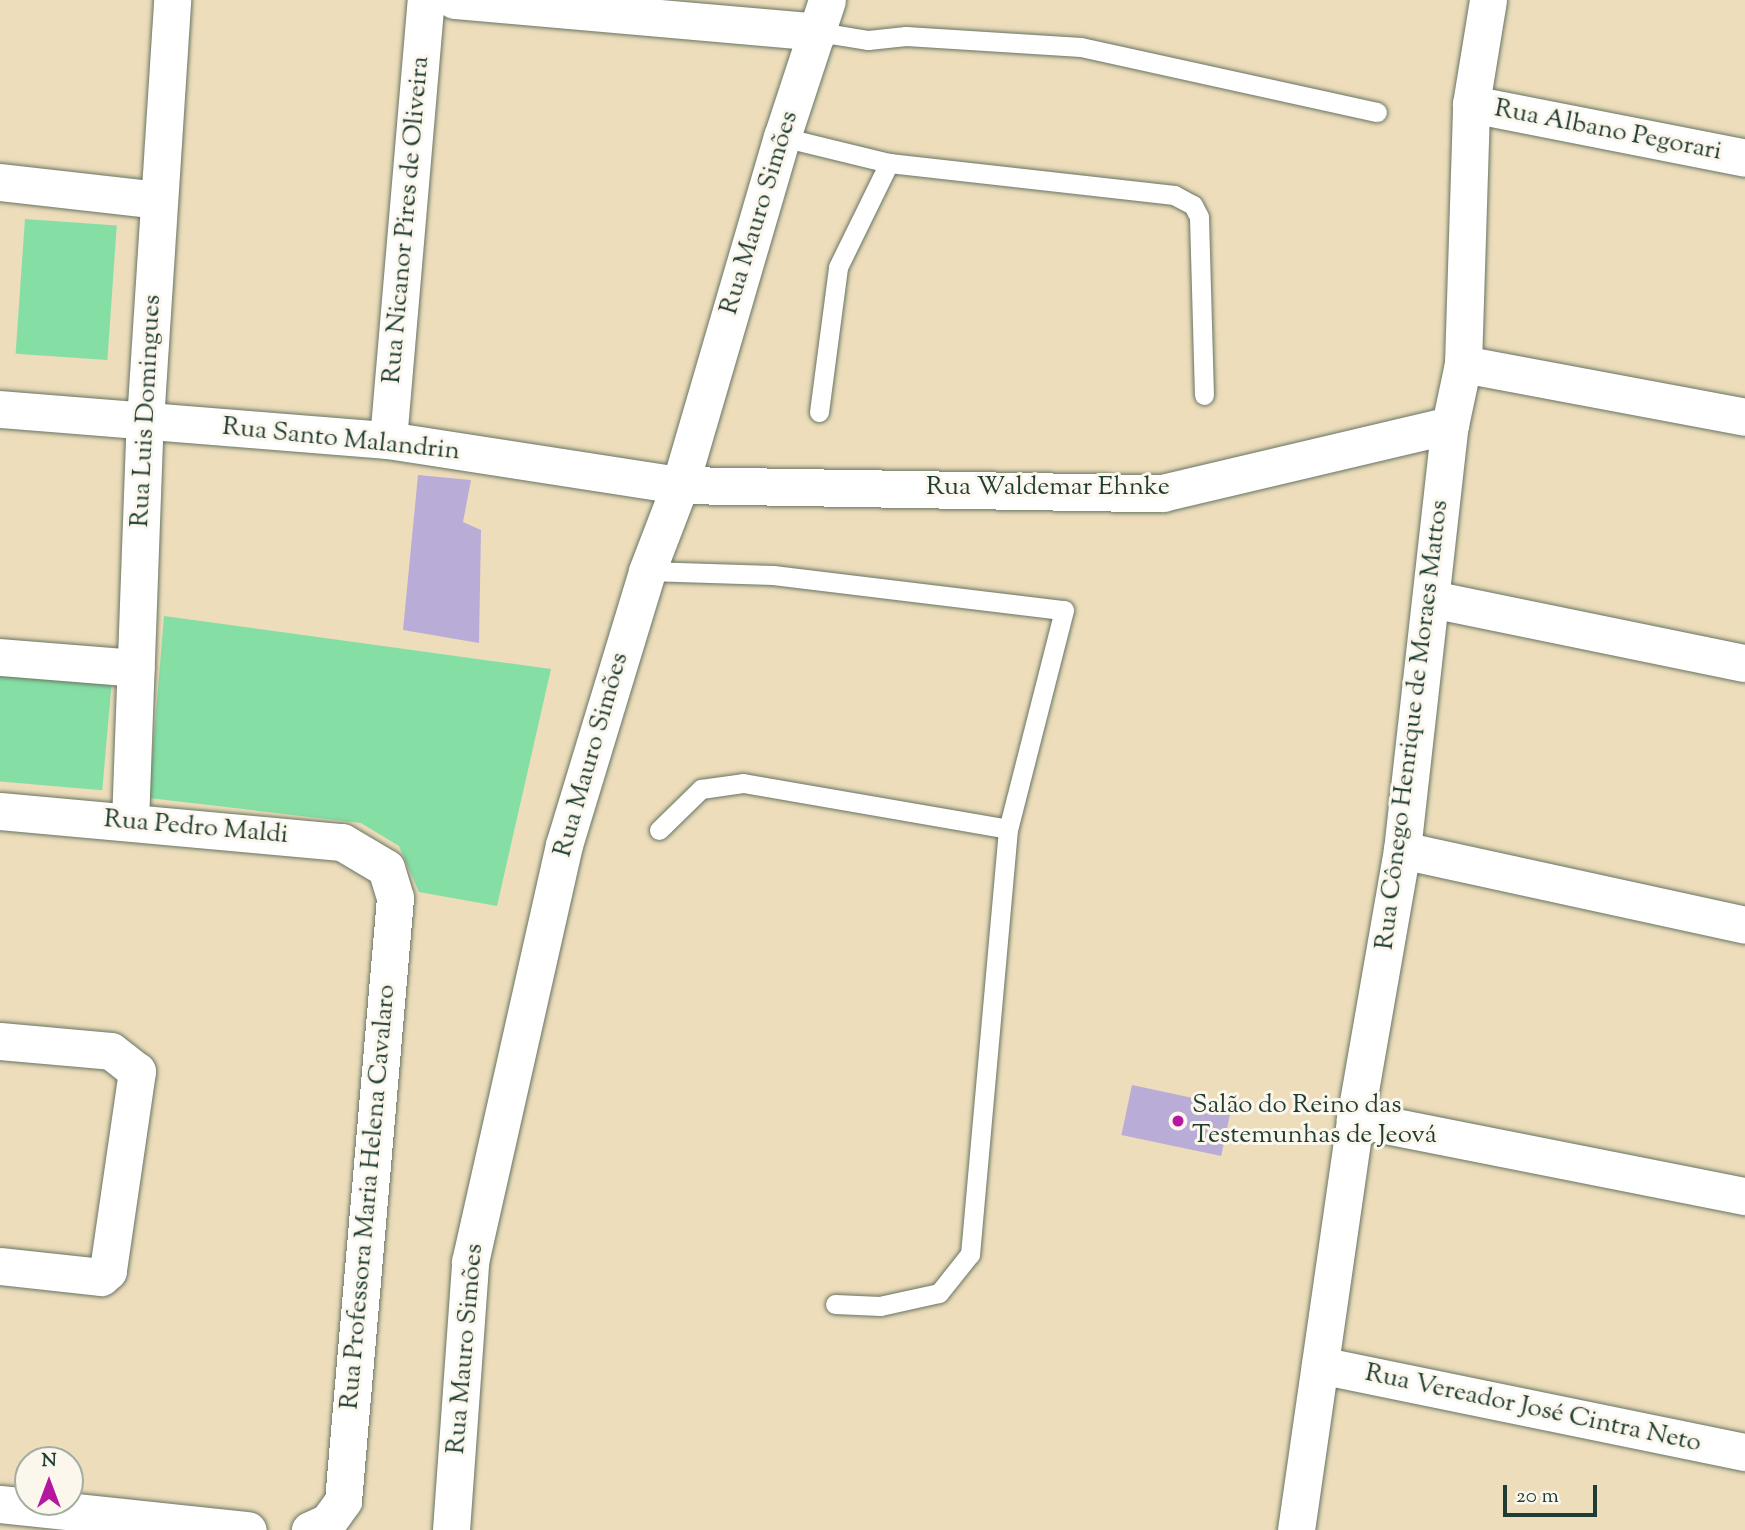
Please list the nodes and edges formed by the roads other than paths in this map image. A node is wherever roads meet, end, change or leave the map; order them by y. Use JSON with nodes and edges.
{"nodes":[{"id":1,"x":172,"y":0,"type":"edge"},
{"id":2,"x":426,"y":0,"type":"edge"},
{"id":3,"x":454,"y":0,"type":"edge"},
{"id":4,"x":1488,"y":0,"type":"edge"},
{"id":5,"x":823,"y":16,"type":"edge"},
{"id":6,"x":1471,"y":104,"type":"junction"},
{"id":7,"x":1377,"y":112,"type":"dead end"},
{"id":8,"x":782,"y":137,"type":"junction"},
{"id":9,"x":1745,"y":158,"type":"edge"},
{"id":10,"x":889,"y":163,"type":"junction"},
{"id":11,"x":0,"y":183,"type":"edge"},
{"id":12,"x":158,"y":200,"type":"junction"},
{"id":13,"x":1463,"y":364,"type":"junction"},
{"id":14,"x":1204,"y":395,"type":"dead end"},
{"id":15,"x":0,"y":409,"type":"edge"},
{"id":16,"x":819,"y":412,"type":"dead end"},
{"id":17,"x":1745,"y":417,"type":"edge"},
{"id":18,"x":145,"y":421,"type":"junction"},
{"id":19,"x":1450,"y":425,"type":"junction"},
{"id":20,"x":388,"y":440,"type":"junction"},
{"id":21,"x":680,"y":485,"type":"junction"},
{"id":22,"x":647,"y":571,"type":"junction"},
{"id":23,"x":1432,"y":599,"type":"junction"},
{"id":24,"x":0,"y":657,"type":"edge"},
{"id":25,"x":1745,"y":663,"type":"edge"},
{"id":26,"x":136,"y":668,"type":"junction"},
{"id":27,"x":0,"y":811,"type":"edge"},
{"id":28,"x":130,"y":822,"type":"junction"},
{"id":29,"x":1008,"y":830,"type":"junction"},
{"id":30,"x":659,"y":831,"type":"dead end"},
{"id":31,"x":1402,"y":850,"type":"junction"},
{"id":32,"x":386,"y":868,"type":"joint"},
{"id":33,"x":1745,"y":925,"type":"edge"},
{"id":34,"x":0,"y":1041,"type":"edge"},
{"id":35,"x":1354,"y":1119,"type":"junction"},
{"id":36,"x":1745,"y":1196,"type":"edge"},
{"id":37,"x":0,"y":1266,"type":"edge"},
{"id":38,"x":835,"y":1304,"type":"dead end"},
{"id":39,"x":1320,"y":1366,"type":"junction"},
{"id":40,"x":1745,"y":1452,"type":"edge"},
{"id":41,"x":0,"y":1504,"type":"edge"},
{"id":42,"x":319,"y":1526,"type":"edge"},
{"id":43,"x":248,"y":1530,"type":"edge"},
{"id":44,"x":451,"y":1530,"type":"edge"},
{"id":45,"x":1296,"y":1530,"type":"edge"}],
"edges":[{"from":1,"to":12,"type":"street","name":"Rua Luis Domingues"},
{"from":2,"to":20,"type":"street","name":"Rua Nicanor Pires de Oliveira"},
{"from":3,"to":5,"type":"street"},
{"from":4,"to":6,"type":"street","name":"Rua Cônego Henrique de Moraes Mattos"},
{"from":5,"to":7,"type":"lane"},
{"from":5,"to":8,"type":"street","name":"Rua Mauro Simões"},
{"from":6,"to":9,"type":"street","name":"Rua Albano Pegorari"},
{"from":6,"to":13,"type":"street","name":"Rua Cônego Henrique de Moraes Mattos"},
{"from":8,"to":10,"type":"lane"},
{"from":8,"to":21,"type":"street","name":"Rua Mauro Simões"},
{"from":10,"to":14,"type":"lane"},
{"from":10,"to":16,"type":"lane"},
{"from":11,"to":12,"type":"street"},
{"from":12,"to":18,"type":"street","name":"Rua Luis Domingues"},
{"from":13,"to":17,"type":"street"},
{"from":13,"to":19,"type":"street","name":"Rua Cônego Henrique de Moraes Mattos"},
{"from":15,"to":18,"type":"street","name":"Rua Santo Malandrin"},
{"from":18,"to":20,"type":"street","name":"Rua Santo Malandrin"},
{"from":18,"to":26,"type":"street","name":"Rua Luis Domingues"},
{"from":19,"to":21,"type":"street","name":"Rua Waldemar Ehnke"},
{"from":19,"to":23,"type":"street","name":"Rua Cônego Henrique de Moraes Mattos"},
{"from":20,"to":21,"type":"street","name":"Rua Santo Malandrin"},
{"from":21,"to":22,"type":"street","name":"Rua Mauro Simões"},
{"from":22,"to":29,"type":"lane"},
{"from":22,"to":44,"type":"street","name":"Rua Mauro Simões"},
{"from":23,"to":25,"type":"street"},
{"from":23,"to":31,"type":"street","name":"Rua Cônego Henrique de Moraes Mattos"},
{"from":24,"to":26,"type":"street"},
{"from":26,"to":28,"type":"street","name":"Rua Luis Domingues"},
{"from":27,"to":28,"type":"street","name":"Rua Pedro Maldi"},
{"from":28,"to":32,"type":"street","name":"Rua Pedro Maldi"},
{"from":29,"to":30,"type":"lane"},
{"from":29,"to":38,"type":"lane"},
{"from":31,"to":33,"type":"street"},
{"from":31,"to":35,"type":"street","name":"Rua Cônego Henrique de Moraes Mattos"},
{"from":32,"to":42,"type":"street","name":"Rua Professora Maria Helena Cavalaro"},
{"from":34,"to":37,"type":"street"},
{"from":35,"to":36,"type":"street"},
{"from":35,"to":39,"type":"street","name":"Rua Cônego Henrique de Moraes Mattos"},
{"from":39,"to":40,"type":"street","name":"Rua Vereador José Cintra Neto"},
{"from":39,"to":45,"type":"street","name":"Rua Cônego Henrique de Moraes Mattos"},
{"from":41,"to":43,"type":"street"}]}
